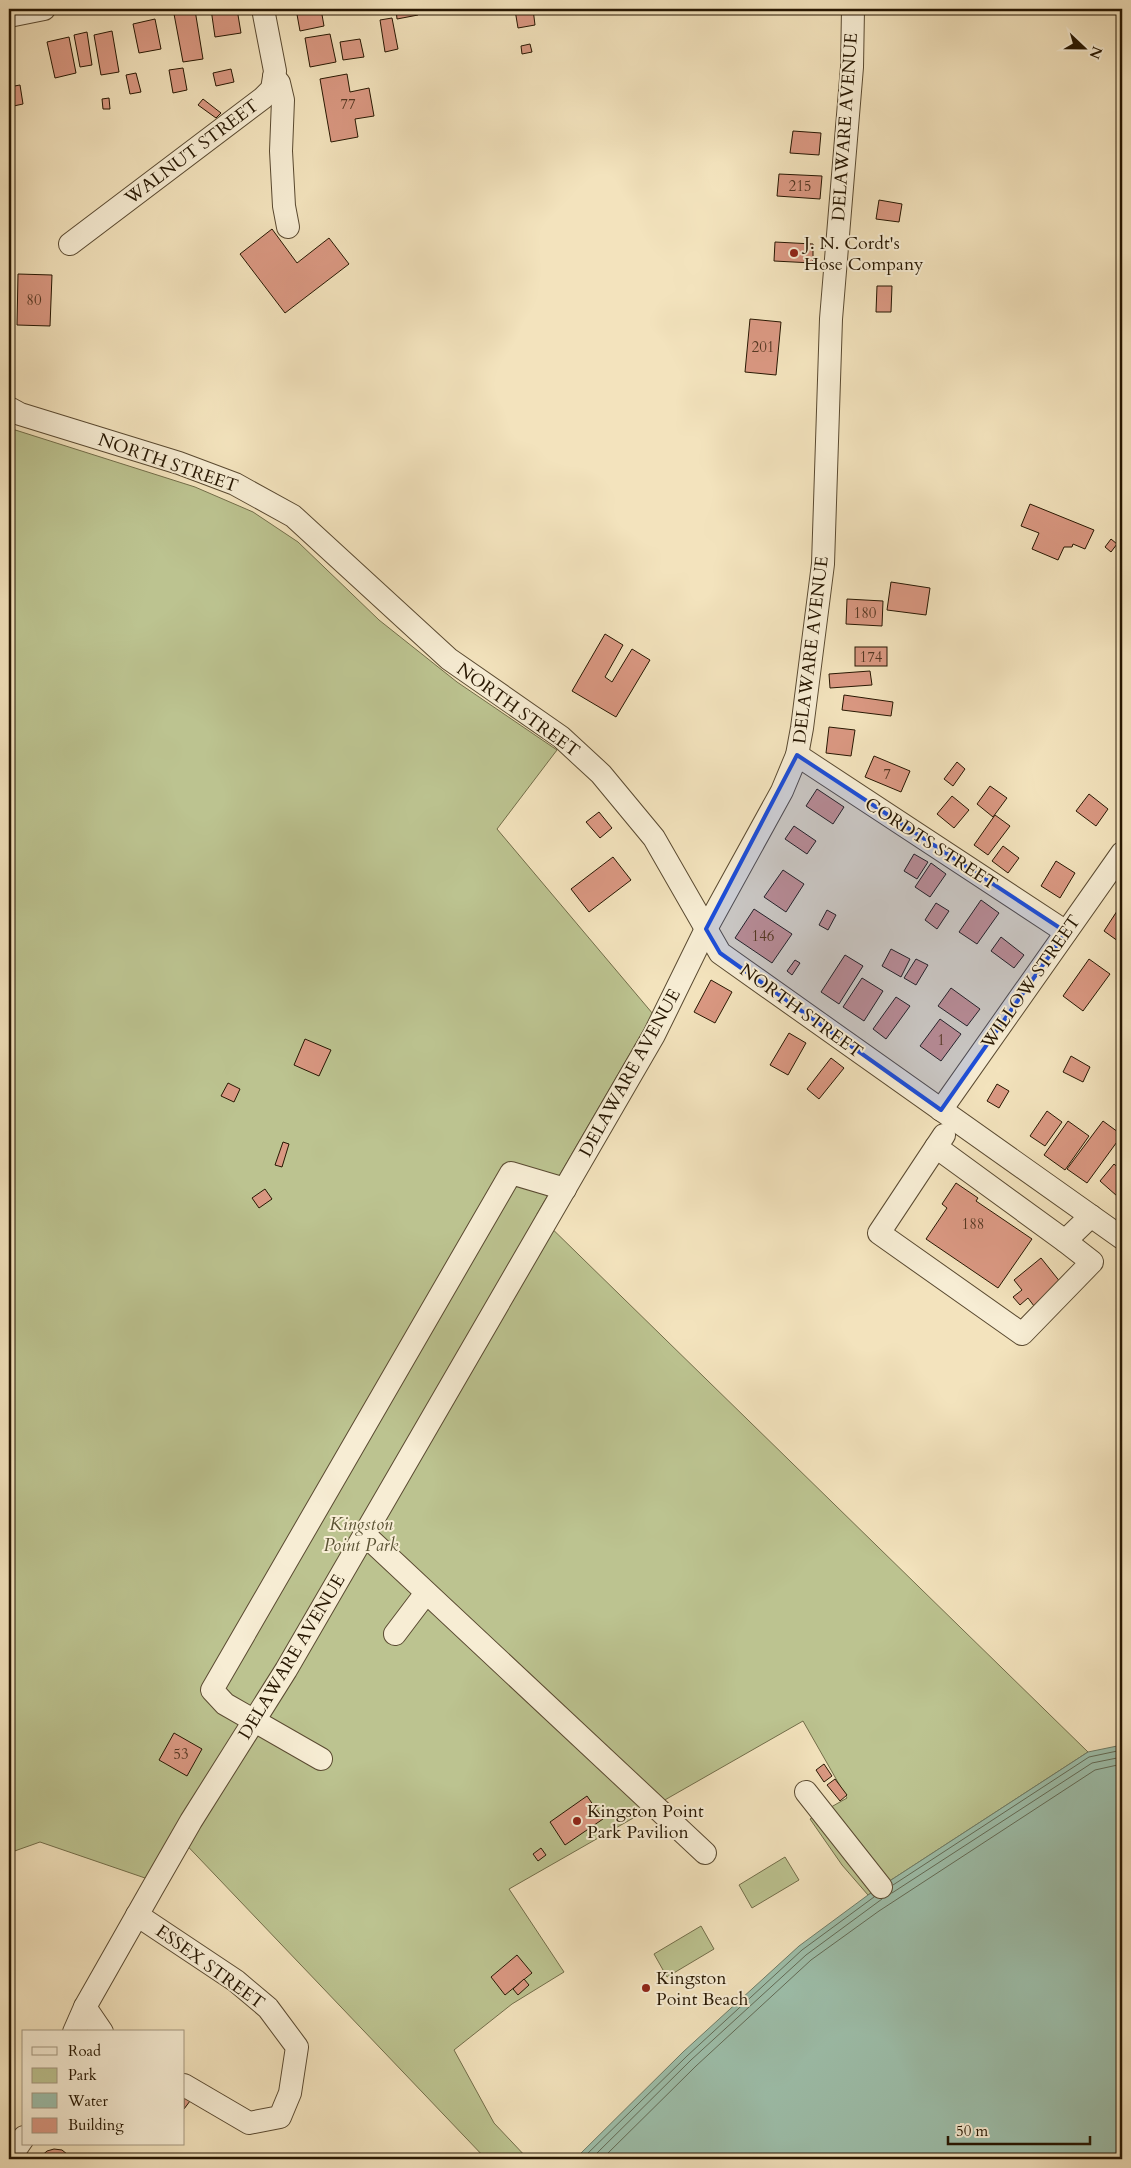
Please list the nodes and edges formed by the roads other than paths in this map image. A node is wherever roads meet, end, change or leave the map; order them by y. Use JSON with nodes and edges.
{"nodes":[{"id":1,"x":44,"y":9,"type":"edge"},
{"id":2,"x":263,"y":9,"type":"edge"},
{"id":3,"x":853,"y":9,"type":"edge"},
{"id":4,"x":9,"y":16,"type":"edge"},
{"id":5,"x":274,"y":77,"type":"junction"},
{"id":6,"x":288,"y":227,"type":"dead end"},
{"id":7,"x":70,"y":244,"type":"dead end"},
{"id":8,"x":9,"y":408,"type":"edge"},
{"id":9,"x":797,"y":755,"type":"junction"},
{"id":10,"x":1122,"y":854,"type":"edge"},
{"id":11,"x":706,"y":929,"type":"junction"},
{"id":12,"x":1066,"y":932,"type":"junction"},
{"id":13,"x":948,"y":1116,"type":"junction"},
{"id":14,"x":936,"y":1147,"type":"junction"},
{"id":15,"x":565,"y":1189,"type":"junction"},
{"id":16,"x":1091,"y":1216,"type":"junction"},
{"id":17,"x":1122,"y":1238,"type":"edge"},
{"id":18,"x":1065,"y":1241,"type":"junction"},
{"id":19,"x":364,"y":1534,"type":"junction"},
{"id":20,"x":426,"y":1593,"type":"junction"},
{"id":21,"x":395,"y":1634,"type":"dead end"},
{"id":22,"x":255,"y":1720,"type":"junction"},
{"id":23,"x":321,"y":1759,"type":"dead end"},
{"id":24,"x":806,"y":1792,"type":"dead end"},
{"id":25,"x":705,"y":1852,"type":"dead end"},
{"id":26,"x":881,"y":1887,"type":"dead end"},
{"id":27,"x":137,"y":1915,"type":"junction"},
{"id":28,"x":85,"y":2007,"type":"junction"},
{"id":29,"x":75,"y":2030,"type":"edge"},
{"id":30,"x":101,"y":2030,"type":"edge"},
{"id":31,"x":185,"y":2086,"type":"edge"},
{"id":32,"x":22,"y":2140,"type":"edge"},
{"id":33,"x":9,"y":2159,"type":"edge"}],
"edges":[{"from":1,"to":4,"type":"street"},
{"from":2,"to":5,"type":"street"},
{"from":3,"to":9,"type":"street","name":"DELAWARE AVENUE"},
{"from":5,"to":6,"type":"street"},
{"from":5,"to":7,"type":"street","name":"WALNUT STREET"},
{"from":8,"to":11,"type":"street","name":"NORTH STREET"},
{"from":9,"to":11,"type":"street","name":"DELAWARE AVENUE"},
{"from":9,"to":12,"type":"street","name":"CORDTS STREET"},
{"from":10,"to":12,"type":"street","name":"WILLOW STREET"},
{"from":11,"to":13,"type":"street","name":"NORTH STREET"},
{"from":11,"to":15,"type":"street","name":"DELAWARE AVENUE"},
{"from":12,"to":13,"type":"street","name":"WILLOW STREET"},
{"from":13,"to":14,"type":"street","name":"WILLOW STREET"},
{"from":13,"to":16,"type":"street","name":"NORTH STREET"},
{"from":14,"to":18,"type":"street"},
{"from":14,"to":18,"type":"street","name":"WILLOW STREET"},
{"from":15,"to":19,"type":"street","name":"DELAWARE AVENUE"},
{"from":15,"to":22,"type":"street"},
{"from":16,"to":17,"type":"street","name":"NORTH STREET"},
{"from":16,"to":18,"type":"street"},
{"from":19,"to":20,"type":"street"},
{"from":19,"to":22,"type":"street","name":"DELAWARE AVENUE"},
{"from":20,"to":21,"type":"street"},
{"from":20,"to":25,"type":"street"},
{"from":22,"to":23,"type":"street"},
{"from":22,"to":27,"type":"street","name":"DELAWARE AVENUE"},
{"from":24,"to":26,"type":"street"},
{"from":27,"to":28,"type":"street","name":"DELAWARE AVENUE"},
{"from":27,"to":31,"type":"street","name":"ESSEX STREET"},
{"from":28,"to":29,"type":"street","name":"DELAWARE AVENUE"},
{"from":28,"to":30,"type":"street"},
{"from":32,"to":33,"type":"street"}]}
